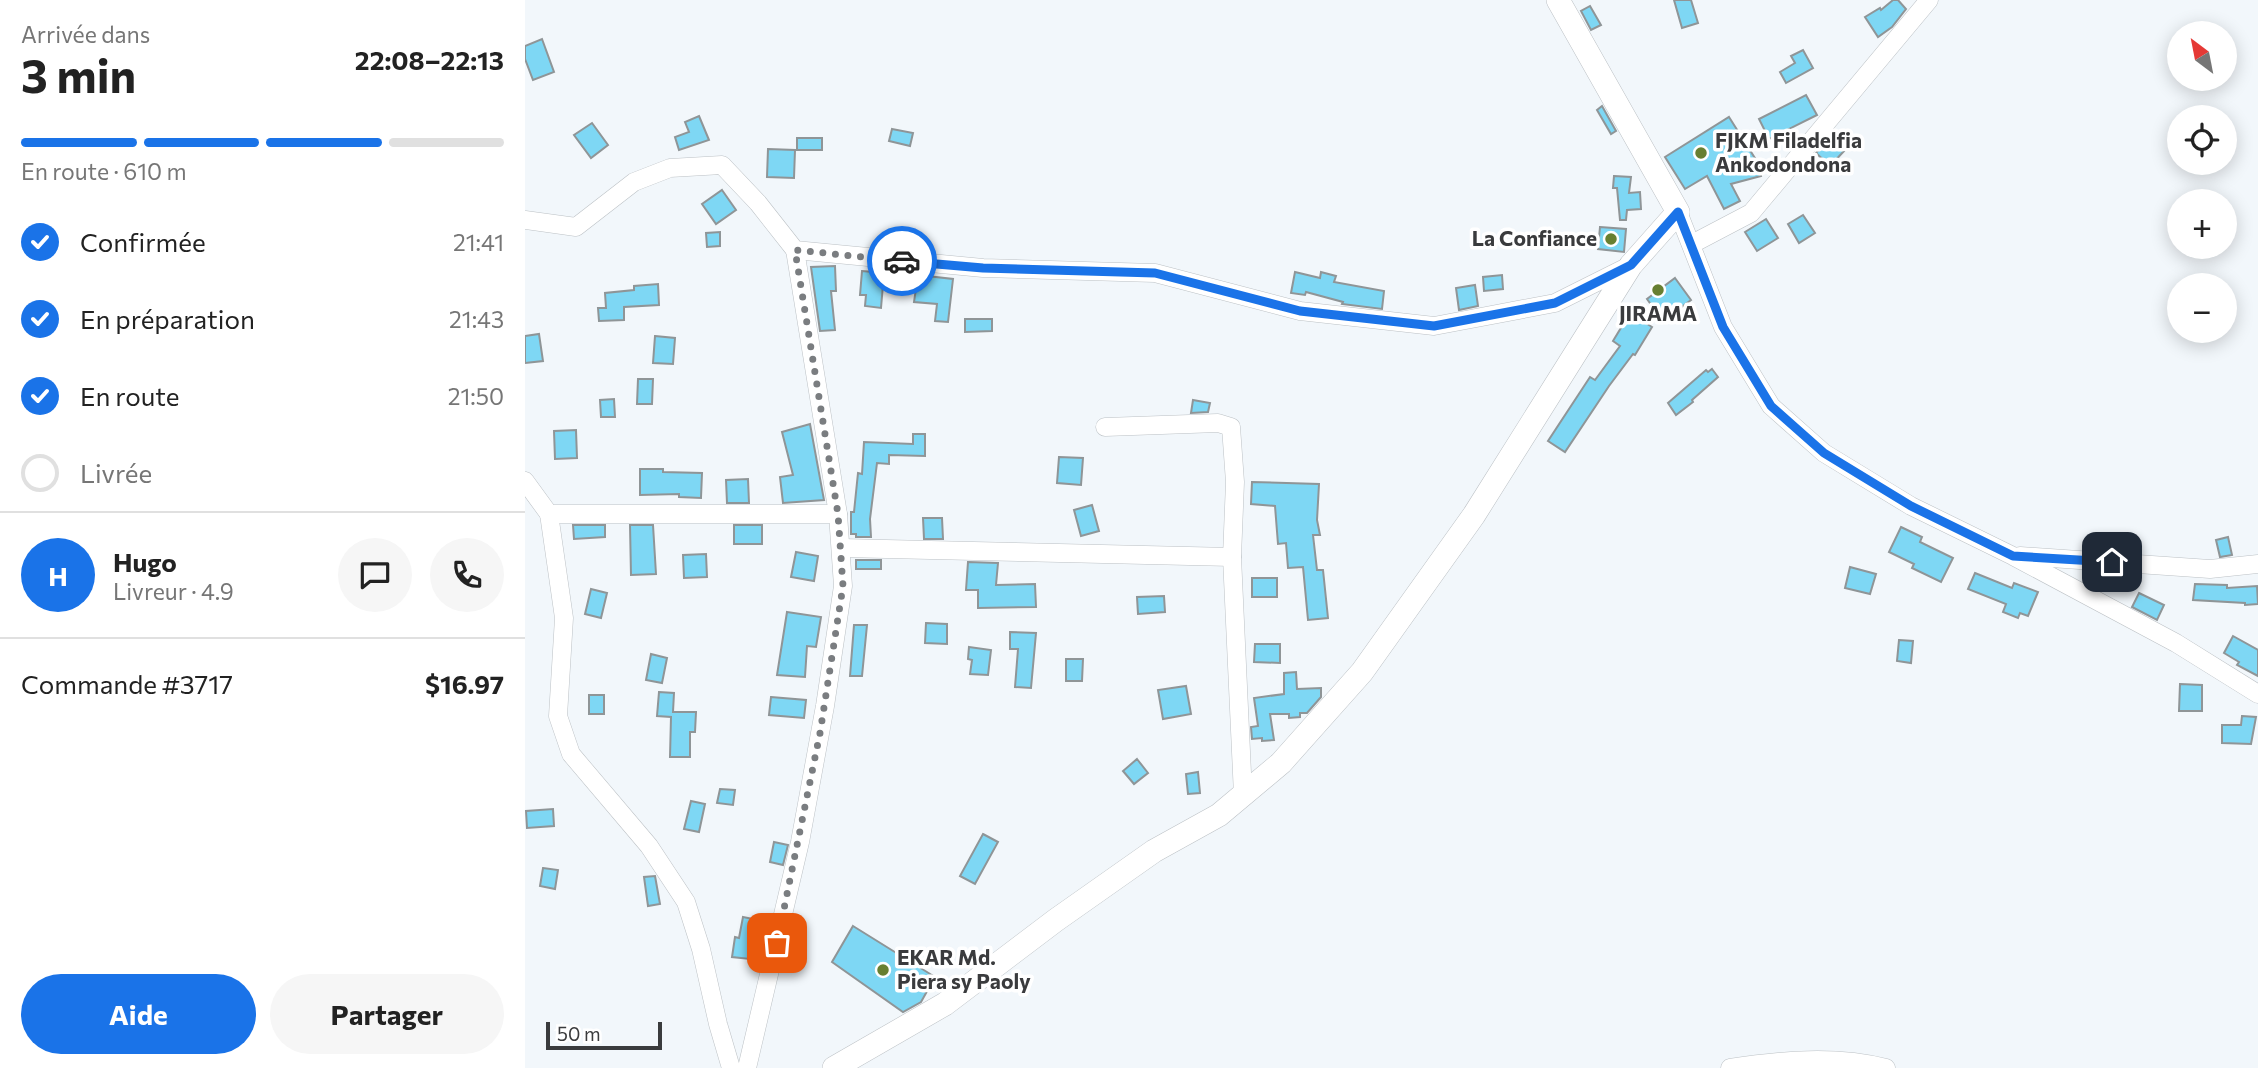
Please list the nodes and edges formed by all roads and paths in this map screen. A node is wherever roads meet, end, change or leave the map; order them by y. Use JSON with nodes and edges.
{"nodes":[{"id":1,"x":1558,"y":0,"type":"edge"},
{"id":2,"x":1930,"y":0,"type":"edge"},
{"id":3,"x":1678,"y":212,"type":"junction"},
{"id":4,"x":525,"y":220,"type":"edge"},
{"id":5,"x":1692,"y":244,"type":"junction"},
{"id":6,"x":795,"y":250,"type":"junction"},
{"id":7,"x":1631,"y":265,"type":"junction"},
{"id":8,"x":1105,"y":427,"type":"dead end"},
{"id":9,"x":525,"y":481,"type":"edge"},
{"id":10,"x":549,"y":514,"type":"junction"},
{"id":11,"x":838,"y":514,"type":"junction"},
{"id":12,"x":842,"y":548,"type":"junction"},
{"id":13,"x":2013,"y":556,"type":"junction"},
{"id":14,"x":1232,"y":557,"type":"junction"},
{"id":15,"x":2258,"y":564,"type":"edge"},
{"id":16,"x":2258,"y":694,"type":"edge"},
{"id":17,"x":1243,"y":795,"type":"junction"},
{"id":18,"x":731,"y":1068,"type":"edge"},
{"id":19,"x":747,"y":1068,"type":"edge"},
{"id":20,"x":834,"y":1068,"type":"edge"},
{"id":21,"x":1730,"y":1068,"type":"edge"},
{"id":22,"x":1887,"y":1068,"type":"edge"}],
"edges":[{"from":1,"to":3,"type":"street"},
{"from":2,"to":5,"type":"street"},
{"from":3,"to":5,"type":"street"},
{"from":3,"to":7,"type":"street"},
{"from":4,"to":6,"type":"street"},
{"from":5,"to":13,"type":"street"},
{"from":6,"to":7,"type":"street"},
{"from":6,"to":11,"type":"street"},
{"from":7,"to":17,"type":"street"},
{"from":8,"to":14,"type":"street"},
{"from":9,"to":10,"type":"street"},
{"from":10,"to":11,"type":"street"},
{"from":10,"to":18,"type":"street"},
{"from":11,"to":12,"type":"street"},
{"from":12,"to":14,"type":"street"},
{"from":12,"to":19,"type":"street"},
{"from":13,"to":15,"type":"street"},
{"from":13,"to":16,"type":"street"},
{"from":14,"to":17,"type":"street"},
{"from":17,"to":20,"type":"street"},
{"from":21,"to":22,"type":"street"}]}
